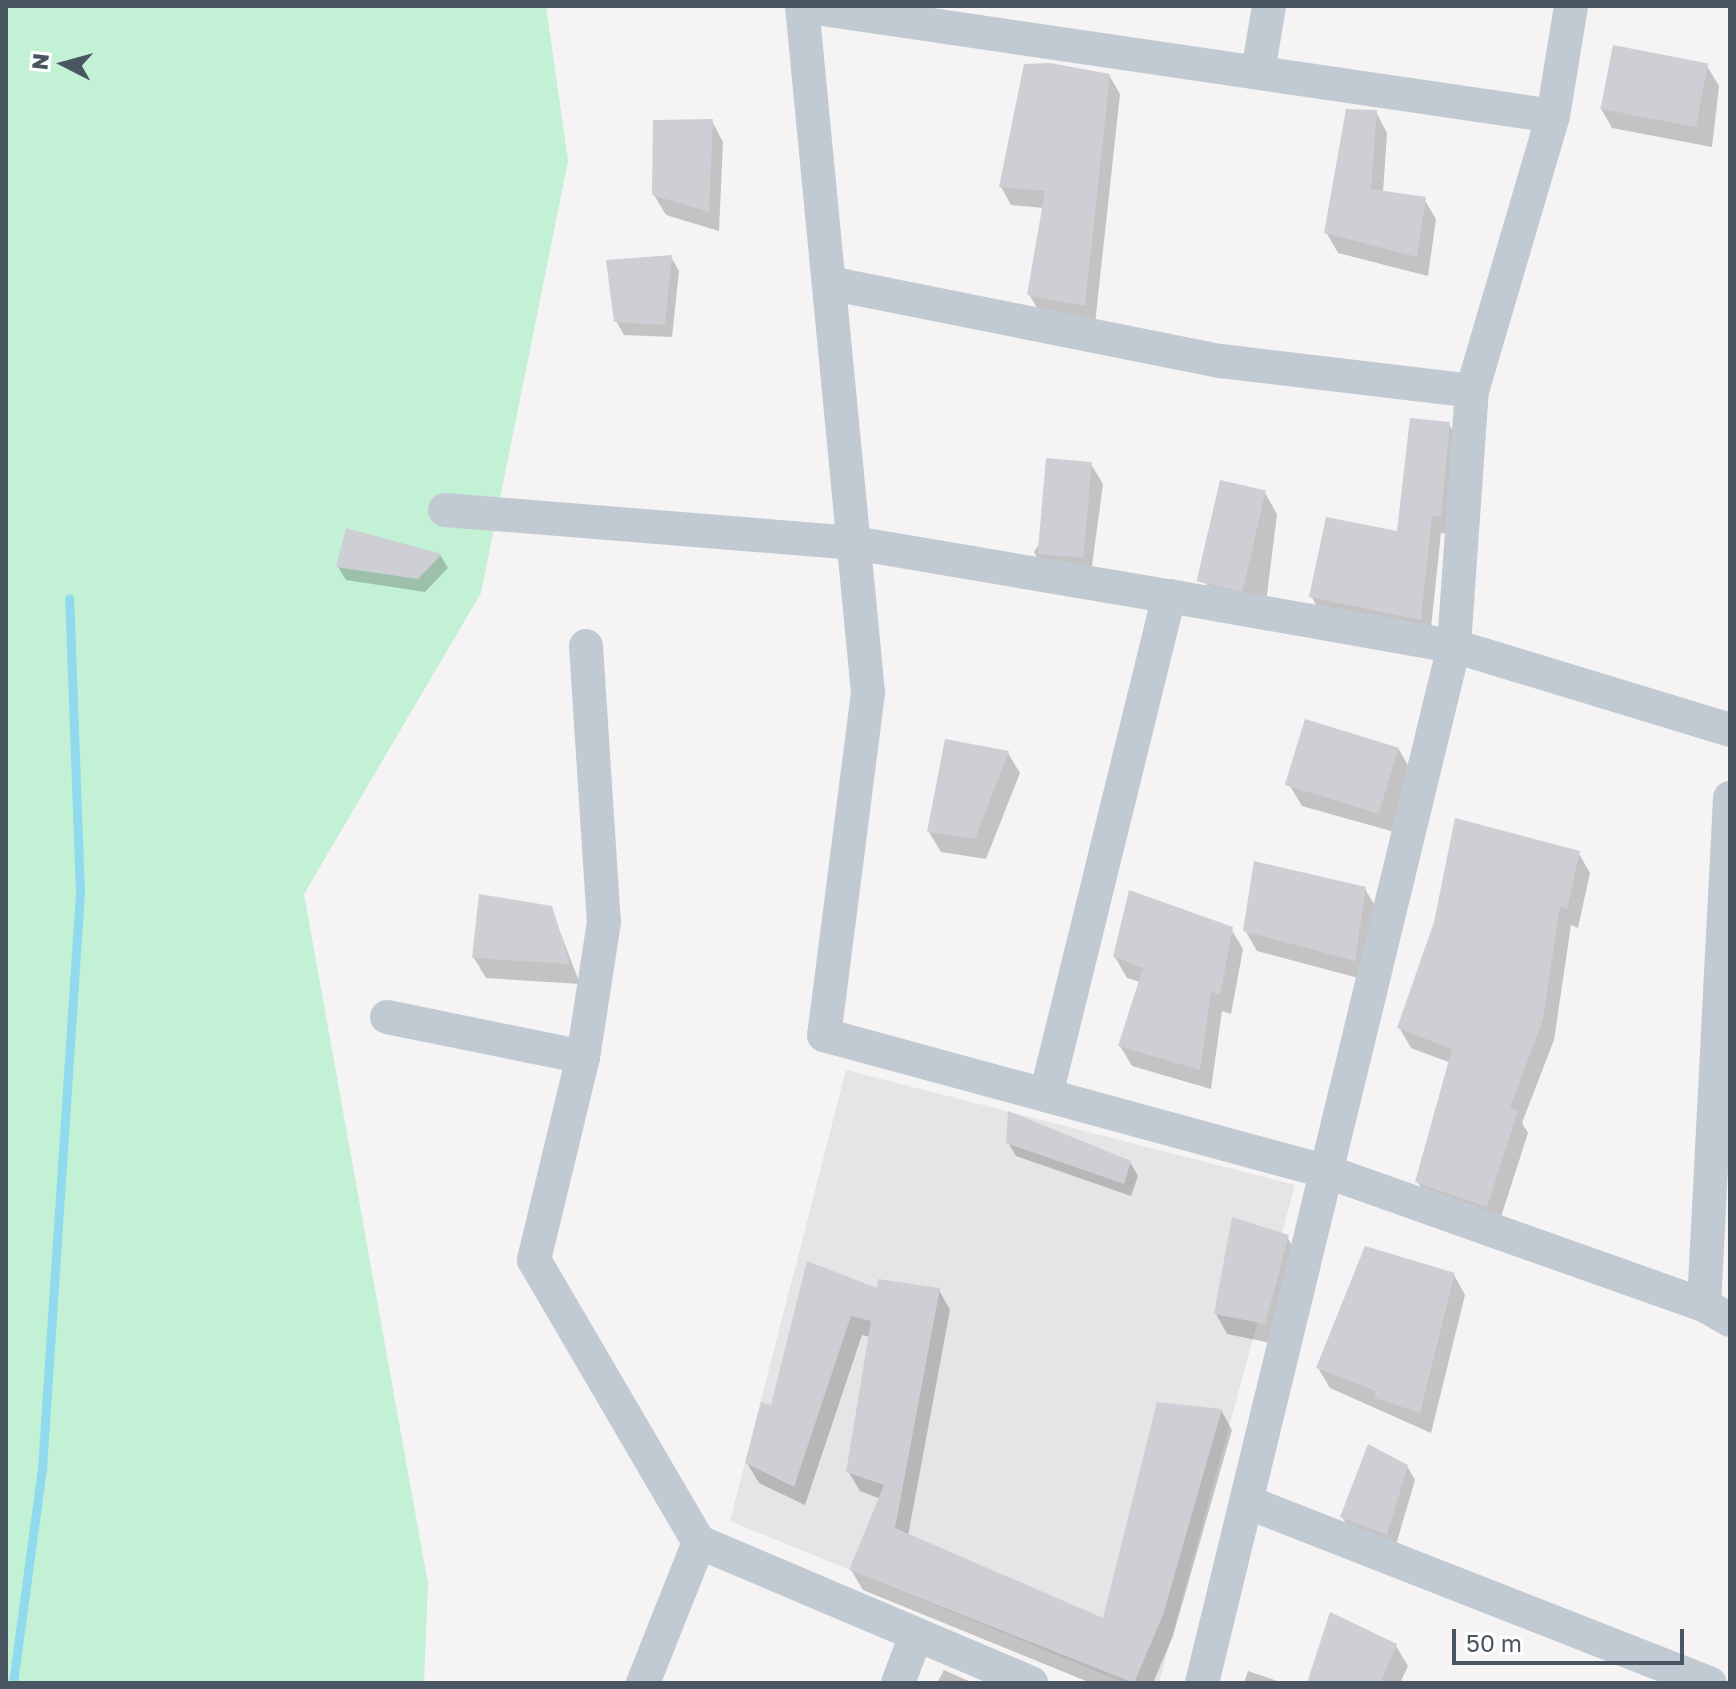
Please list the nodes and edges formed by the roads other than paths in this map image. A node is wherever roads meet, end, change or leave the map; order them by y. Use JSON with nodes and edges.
{"nodes":[{"id":1,"x":802,"y":6,"type":"edge"},
{"id":2,"x":1269,"y":6,"type":"edge"},
{"id":3,"x":1571,"y":6,"type":"edge"},
{"id":4,"x":935,"y":16,"type":"edge"},
{"id":5,"x":1258,"y":72,"type":"junction"},
{"id":6,"x":1553,"y":116,"type":"junction"},
{"id":7,"x":829,"y":283,"type":"junction"},
{"id":8,"x":1472,"y":391,"type":"junction"},
{"id":9,"x":445,"y":510,"type":"dead end"},
{"id":10,"x":854,"y":543,"type":"junction"},
{"id":11,"x":1169,"y":596,"type":"junction"},
{"id":12,"x":586,"y":646,"type":"dead end"},
{"id":13,"x":1454,"y":646,"type":"junction"},
{"id":14,"x":1730,"y":730,"type":"edge"},
{"id":15,"x":1730,"y":798,"type":"edge"},
{"id":16,"x":387,"y":1017,"type":"dead end"},
{"id":17,"x":583,"y":1057,"type":"junction"},
{"id":18,"x":1046,"y":1095,"type":"junction"},
{"id":19,"x":1328,"y":1172,"type":"junction"},
{"id":20,"x":1717,"y":1313,"type":"edge"},
{"id":21,"x":1247,"y":1502,"type":"junction"},
{"id":22,"x":699,"y":1542,"type":"junction"},
{"id":23,"x":916,"y":1635,"type":"junction"},
{"id":24,"x":643,"y":1683,"type":"edge"},
{"id":25,"x":898,"y":1683,"type":"edge"},
{"id":26,"x":1031,"y":1683,"type":"edge"},
{"id":27,"x":1202,"y":1683,"type":"edge"},
{"id":28,"x":1710,"y":1683,"type":"edge"}],
"edges":[{"from":1,"to":4,"type":"street"},
{"from":1,"to":7,"type":"street"},
{"from":2,"to":5,"type":"street"},
{"from":3,"to":6,"type":"street"},
{"from":4,"to":5,"type":"street"},
{"from":5,"to":6,"type":"street"},
{"from":6,"to":8,"type":"street"},
{"from":7,"to":8,"type":"street"},
{"from":7,"to":10,"type":"street"},
{"from":8,"to":13,"type":"street"},
{"from":9,"to":10,"type":"street"},
{"from":10,"to":11,"type":"street"},
{"from":10,"to":18,"type":"street"},
{"from":11,"to":13,"type":"street"},
{"from":11,"to":18,"type":"street"},
{"from":12,"to":17,"type":"street"},
{"from":13,"to":14,"type":"street"},
{"from":13,"to":19,"type":"street"},
{"from":15,"to":20,"type":"street"},
{"from":16,"to":17,"type":"street"},
{"from":17,"to":22,"type":"street"},
{"from":18,"to":19,"type":"street"},
{"from":19,"to":20,"type":"street"},
{"from":19,"to":21,"type":"street"},
{"from":21,"to":27,"type":"street"},
{"from":21,"to":28,"type":"street"},
{"from":22,"to":23,"type":"street"},
{"from":22,"to":24,"type":"street"},
{"from":23,"to":25,"type":"street"},
{"from":23,"to":26,"type":"street"}]}
